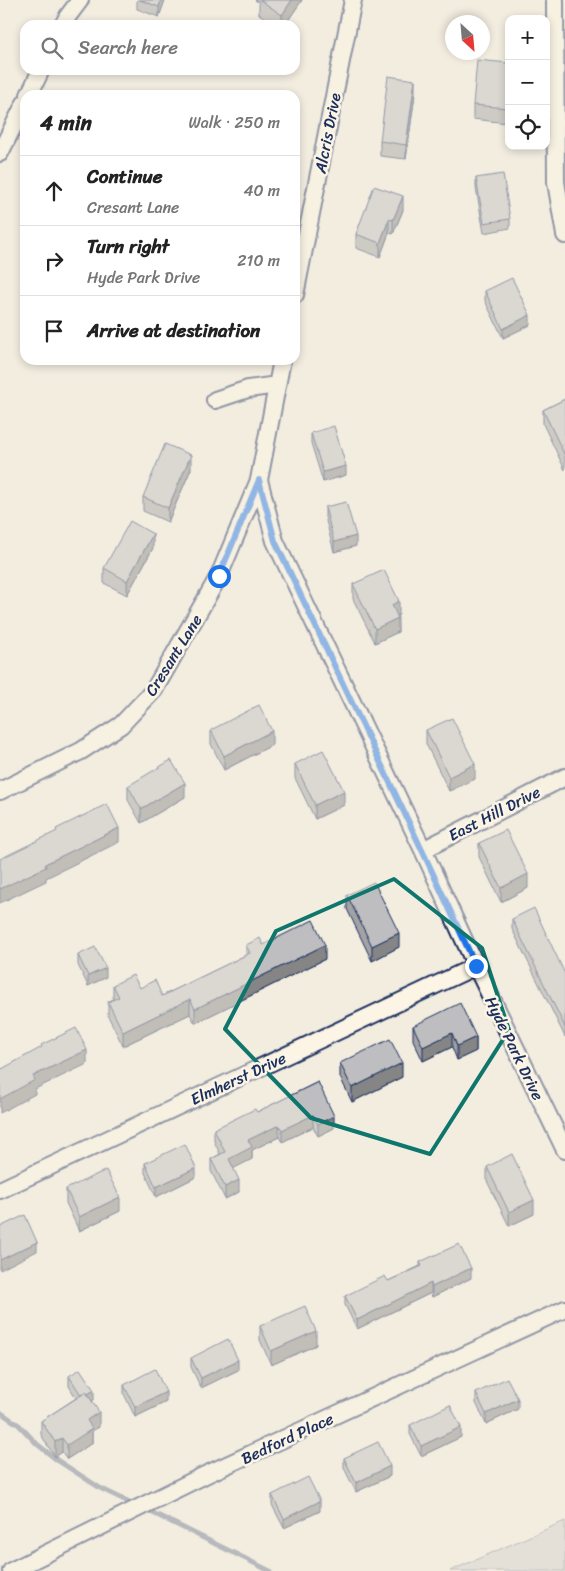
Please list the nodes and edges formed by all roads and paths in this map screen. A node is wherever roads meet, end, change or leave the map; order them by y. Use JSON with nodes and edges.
{"nodes":[{"id":1,"x":80,"y":0,"type":"edge"},
{"id":2,"x":353,"y":0,"type":"edge"},
{"id":3,"x":555,"y":0,"type":"edge"},
{"id":4,"x":66,"y":20,"type":"edge"},
{"id":5,"x":39,"y":75,"type":"edge"},
{"id":6,"x":31,"y":90,"type":"edge"},
{"id":7,"x":20,"y":113,"type":"edge"},
{"id":8,"x":0,"y":153,"type":"edge"},
{"id":9,"x":565,"y":234,"type":"edge"},
{"id":10,"x":300,"y":270,"type":"edge"},
{"id":11,"x":281,"y":365,"type":"edge"},
{"id":12,"x":277,"y":385,"type":"junction"},
{"id":13,"x":215,"y":400,"type":"dead end"},
{"id":14,"x":259,"y":480,"type":"junction"},
{"id":15,"x":565,"y":777,"type":"edge"},
{"id":16,"x":0,"y":791,"type":"edge"},
{"id":17,"x":422,"y":850,"type":"junction"},
{"id":18,"x":476,"y":966,"type":"junction"},
{"id":19,"x":565,"y":1150,"type":"edge"},
{"id":20,"x":0,"y":1190,"type":"edge"},
{"id":21,"x":565,"y":1309,"type":"edge"},
{"id":22,"x":11,"y":1571,"type":"edge"}],
"edges":[{"from":1,"to":4,"type":"street"},
{"from":2,"to":10,"type":"street","name":"Alcris Drive"},
{"from":3,"to":9,"type":"street"},
{"from":5,"to":6,"type":"street"},
{"from":7,"to":8,"type":"street"},
{"from":11,"to":12,"type":"street"},
{"from":12,"to":13,"type":"street"},
{"from":12,"to":14,"type":"street"},
{"from":14,"to":16,"type":"street","name":"Cresant Lane"},
{"from":14,"to":17,"type":"street","name":"Hyde Park Drive"},
{"from":15,"to":17,"type":"street","name":"East Hill Drive"},
{"from":17,"to":18,"type":"street","name":"Hyde Park Drive"},
{"from":18,"to":19,"type":"street","name":"Hyde Park Drive"},
{"from":18,"to":20,"type":"street","name":"Elmherst Drive"},
{"from":21,"to":22,"type":"street","name":"Bedford Place"}]}
